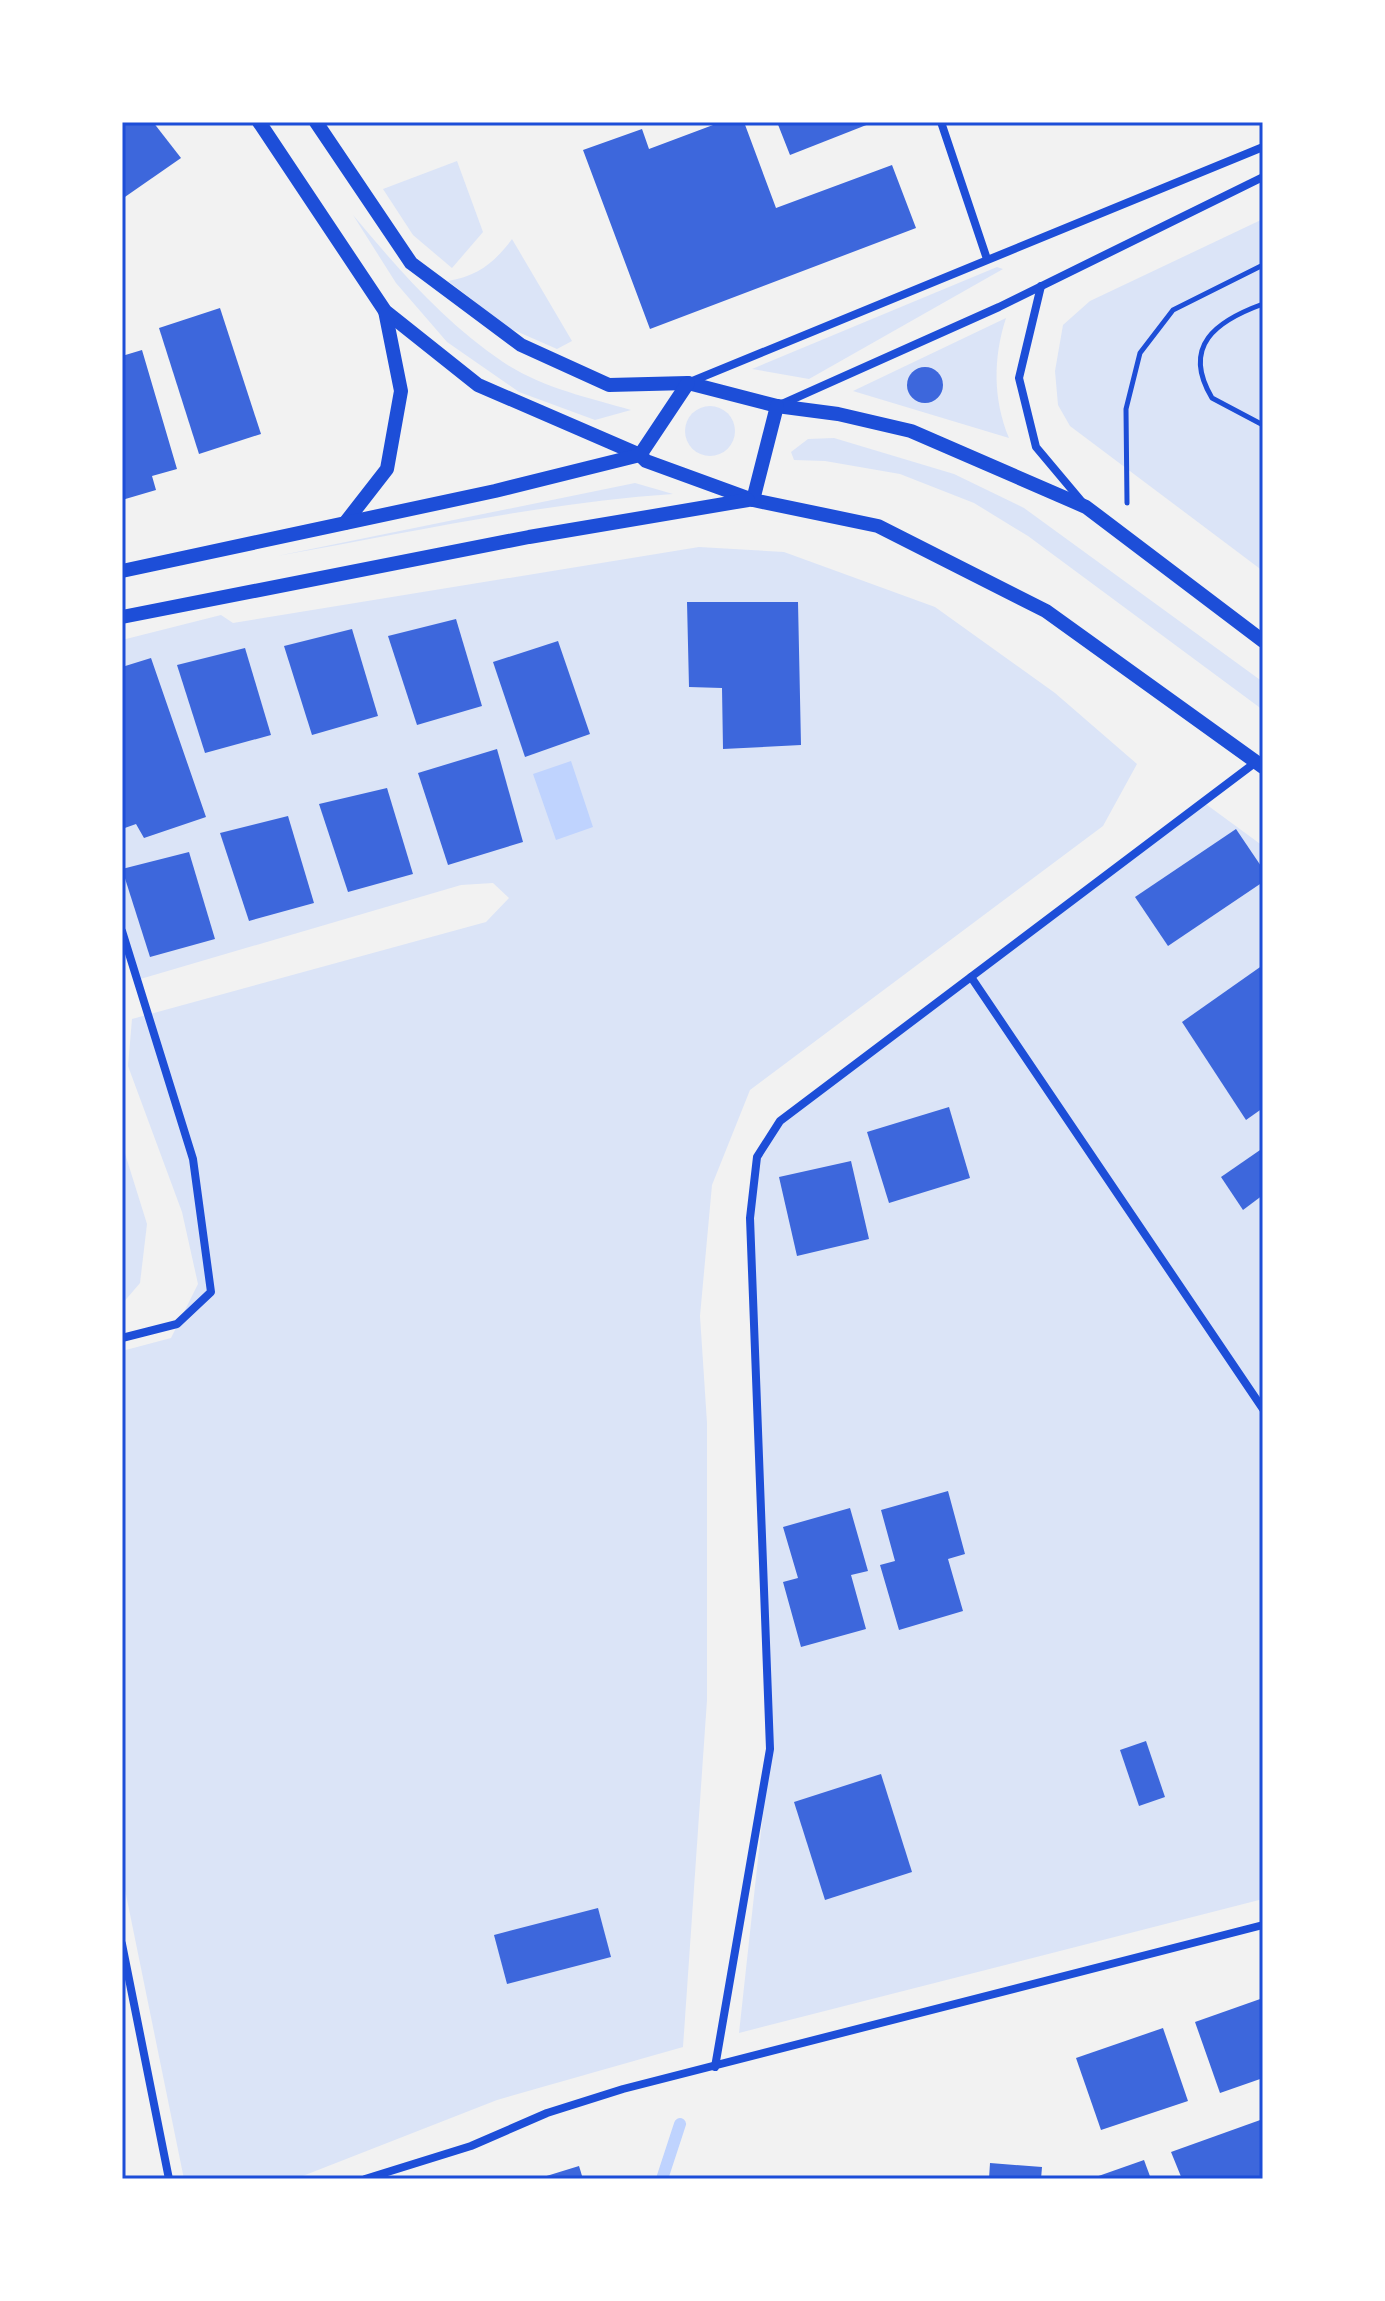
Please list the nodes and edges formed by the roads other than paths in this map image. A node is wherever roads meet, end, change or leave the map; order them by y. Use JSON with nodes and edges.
{"nodes":[{"id":1,"x":259,"y":122,"type":"edge"},
{"id":2,"x":316,"y":122,"type":"edge"},
{"id":3,"x":941,"y":122,"type":"edge"},
{"id":4,"x":1263,"y":147,"type":"edge"},
{"id":5,"x":1263,"y":177,"type":"edge"},
{"id":6,"x":987,"y":259,"type":"junction"},
{"id":7,"x":1041,"y":286,"type":"junction"},
{"id":8,"x":385,"y":311,"type":"junction"},
{"id":9,"x":688,"y":383,"type":"junction"},
{"id":10,"x":777,"y":406,"type":"junction"},
{"id":11,"x":640,"y":455,"type":"junction"},
{"id":12,"x":753,"y":500,"type":"junction"},
{"id":13,"x":1086,"y":507,"type":"junction"},
{"id":14,"x":345,"y":523,"type":"junction"},
{"id":15,"x":122,"y":571,"type":"edge"},
{"id":16,"x":122,"y":617,"type":"edge"},
{"id":17,"x":1263,"y":641,"type":"edge"},
{"id":18,"x":1260,"y":764,"type":"edge"},
{"id":19,"x":122,"y":931,"type":"edge"},
{"id":20,"x":971,"y":977,"type":"junction"},
{"id":21,"x":122,"y":1338,"type":"edge"},
{"id":22,"x":1263,"y":1409,"type":"edge"},
{"id":23,"x":1263,"y":1925,"type":"edge"},
{"id":24,"x":122,"y":1944,"type":"edge"},
{"id":25,"x":715,"y":2067,"type":"junction"},
{"id":26,"x":169,"y":2179,"type":"edge"},
{"id":27,"x":365,"y":2179,"type":"edge"}],
"edges":[{"from":1,"to":8,"type":"street"},
{"from":2,"to":9,"type":"street"},
{"from":3,"to":6,"type":"street"},
{"from":4,"to":6,"type":"street"},
{"from":5,"to":7,"type":"street"},
{"from":6,"to":9,"type":"street"},
{"from":7,"to":10,"type":"street"},
{"from":7,"to":13,"type":"street"},
{"from":8,"to":11,"type":"street"},
{"from":8,"to":14,"type":"street"},
{"from":9,"to":10,"type":"street"},
{"from":9,"to":11,"type":"street"},
{"from":10,"to":12,"type":"street"},
{"from":10,"to":13,"type":"street"},
{"from":11,"to":12,"type":"street"},
{"from":11,"to":14,"type":"street"},
{"from":12,"to":16,"type":"street"},
{"from":12,"to":18,"type":"street"},
{"from":13,"to":17,"type":"street"},
{"from":14,"to":15,"type":"street"},
{"from":18,"to":20,"type":"street"},
{"from":19,"to":21,"type":"street"},
{"from":20,"to":22,"type":"street"},
{"from":20,"to":25,"type":"street"},
{"from":23,"to":25,"type":"street"},
{"from":24,"to":26,"type":"street"},
{"from":25,"to":27,"type":"street"}]}
